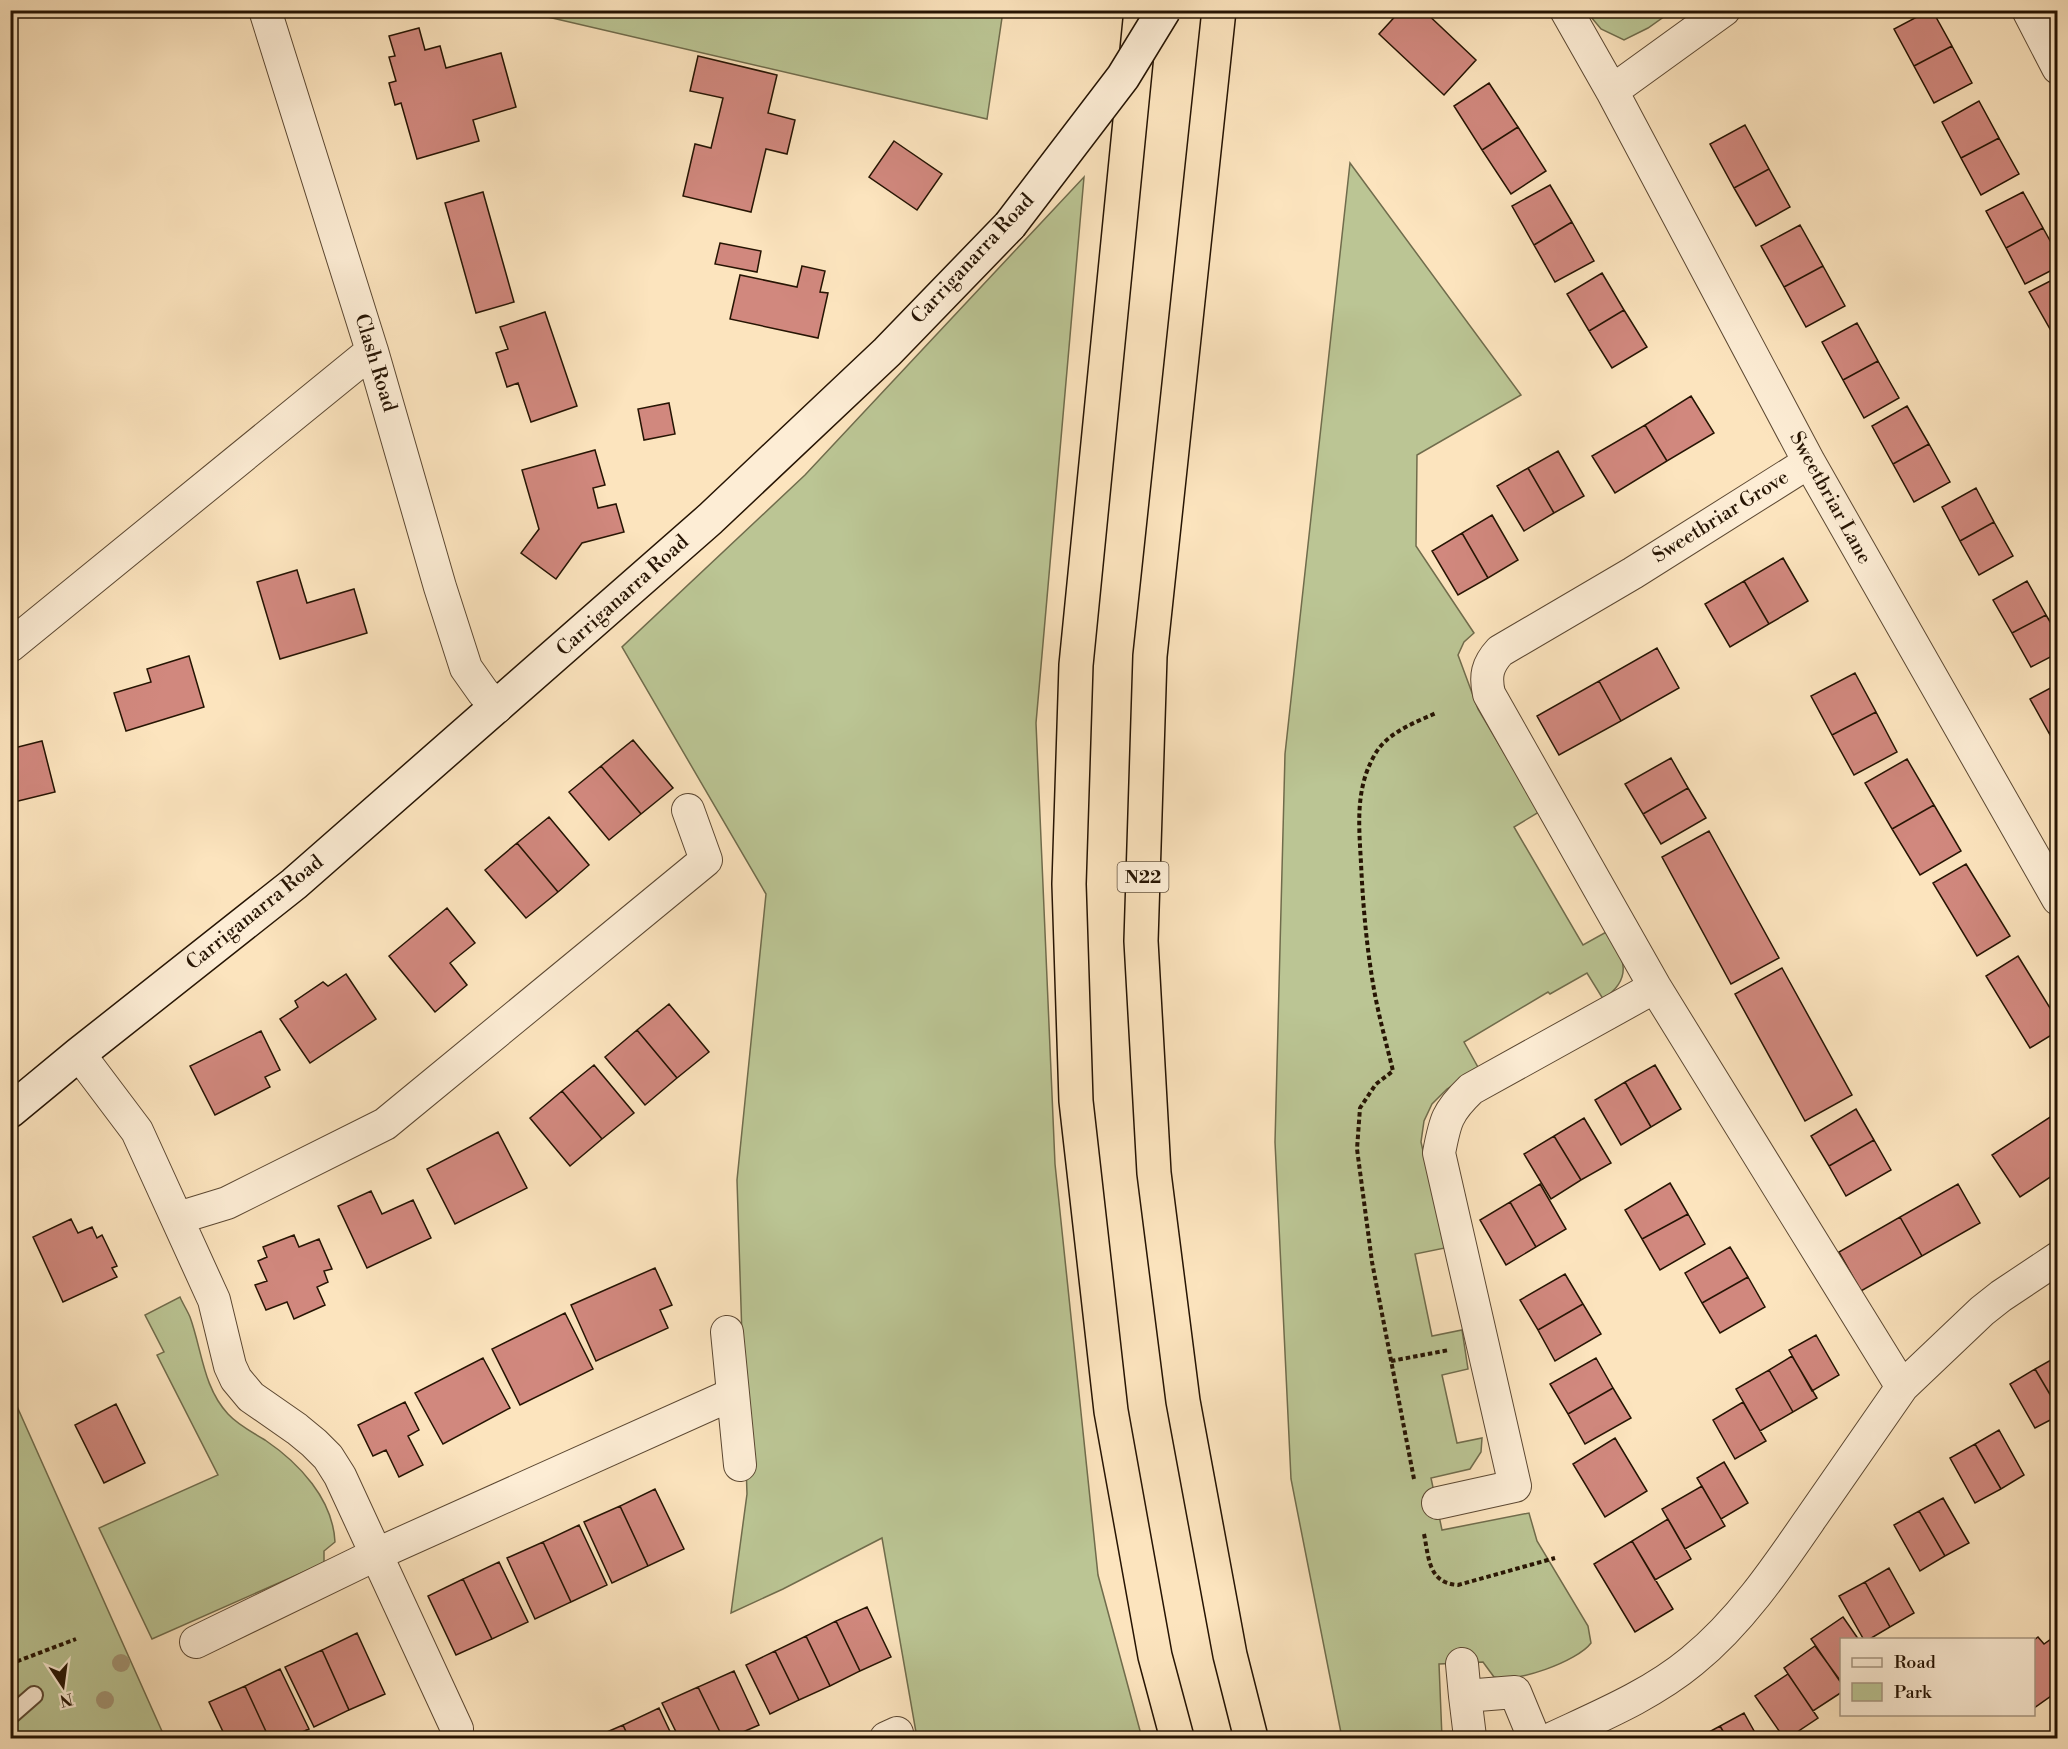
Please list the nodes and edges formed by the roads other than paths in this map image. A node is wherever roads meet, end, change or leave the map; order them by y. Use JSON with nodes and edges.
{"nodes":[{"id":1,"x":265,"y":10,"type":"edge"},
{"id":2,"x":1141,"y":10,"type":"edge"},
{"id":3,"x":1164,"y":10,"type":"edge"},
{"id":4,"x":1219,"y":10,"type":"edge"},
{"id":5,"x":1566,"y":10,"type":"edge"},
{"id":6,"x":1724,"y":10,"type":"edge"},
{"id":7,"x":2028,"y":10,"type":"edge"},
{"id":8,"x":2058,"y":68,"type":"edge"},
{"id":9,"x":1612,"y":91,"type":"junction"},
{"id":10,"x":372,"y":351,"type":"junction"},
{"id":11,"x":1809,"y":462,"type":"junction"},
{"id":12,"x":10,"y":646,"type":"edge"},
{"id":13,"x":497,"y":707,"type":"junction"},
{"id":14,"x":688,"y":810,"type":"dead end"},
{"id":15,"x":2058,"y":899,"type":"edge"},
{"id":16,"x":1655,"y":987,"type":"junction"},
{"id":17,"x":80,"y":1054,"type":"junction"},
{"id":18,"x":10,"y":1111,"type":"edge"},
{"id":19,"x":178,"y":1218,"type":"junction"},
{"id":20,"x":2058,"y":1258,"type":"edge"},
{"id":21,"x":727,"y":1332,"type":"dead end"},
{"id":22,"x":1902,"y":1387,"type":"junction"},
{"id":23,"x":733,"y":1394,"type":"junction"},
{"id":24,"x":740,"y":1466,"type":"dead end"},
{"id":25,"x":1425,"y":1506,"type":"road end"},
{"id":26,"x":377,"y":1554,"type":"junction"},
{"id":27,"x":196,"y":1642,"type":"dead end"},
{"id":28,"x":1462,"y":1664,"type":"dead end"},
{"id":29,"x":34,"y":1695,"type":"dead end"},
{"id":30,"x":1465,"y":1696,"type":"junction"},
{"id":31,"x":10,"y":1716,"type":"edge"},
{"id":32,"x":457,"y":1729,"type":"dead end"},
{"id":33,"x":1470,"y":1737,"type":"dead end"},
{"id":34,"x":886,"y":1738,"type":"edge"},
{"id":35,"x":898,"y":1738,"type":"edge"},
{"id":36,"x":1177,"y":1738,"type":"edge"},
{"id":37,"x":1251,"y":1738,"type":"edge"},
{"id":38,"x":1534,"y":1738,"type":"edge"},
{"id":39,"x":1553,"y":1738,"type":"edge"}],
"edges":[{"from":1,"to":10,"type":"street","name":"Clash Road"},
{"from":2,"to":36,"type":"highway"},
{"from":3,"to":13,"type":"street","name":"Carriganarra Road","bridge":true},
{"from":4,"to":37,"type":"highway","number":"N22"},
{"from":5,"to":9,"type":"street","name":"Sweetbriar Lane"},
{"from":6,"to":9,"type":"street"},
{"from":7,"to":8,"type":"street"},
{"from":9,"to":11,"type":"street","name":"Sweetbriar Lane"},
{"from":10,"to":12,"type":"street"},
{"from":10,"to":13,"type":"street","name":"Clash Road"},
{"from":11,"to":15,"type":"street","name":"Sweetbriar Lane"},
{"from":11,"to":16,"type":"street","name":"Sweetbriar Grove"},
{"from":13,"to":17,"type":"street","name":"Carriganarra Road"},
{"from":14,"to":19,"type":"street"},
{"from":16,"to":22,"type":"street"},
{"from":16,"to":25,"type":"street"},
{"from":17,"to":18,"type":"street","name":"Carriganarra Road"},
{"from":17,"to":19,"type":"street"},
{"from":19,"to":26,"type":"street"},
{"from":20,"to":22,"type":"street"},
{"from":21,"to":23,"type":"street"},
{"from":22,"to":39,"type":"street"},
{"from":23,"to":24,"type":"street"},
{"from":23,"to":26,"type":"street"},
{"from":26,"to":27,"type":"street"},
{"from":26,"to":32,"type":"street"},
{"from":28,"to":30,"type":"street"},
{"from":29,"to":31,"type":"lane"},
{"from":30,"to":33,"type":"street"},
{"from":30,"to":38,"type":"street"},
{"from":34,"to":35,"type":"street"}]}
